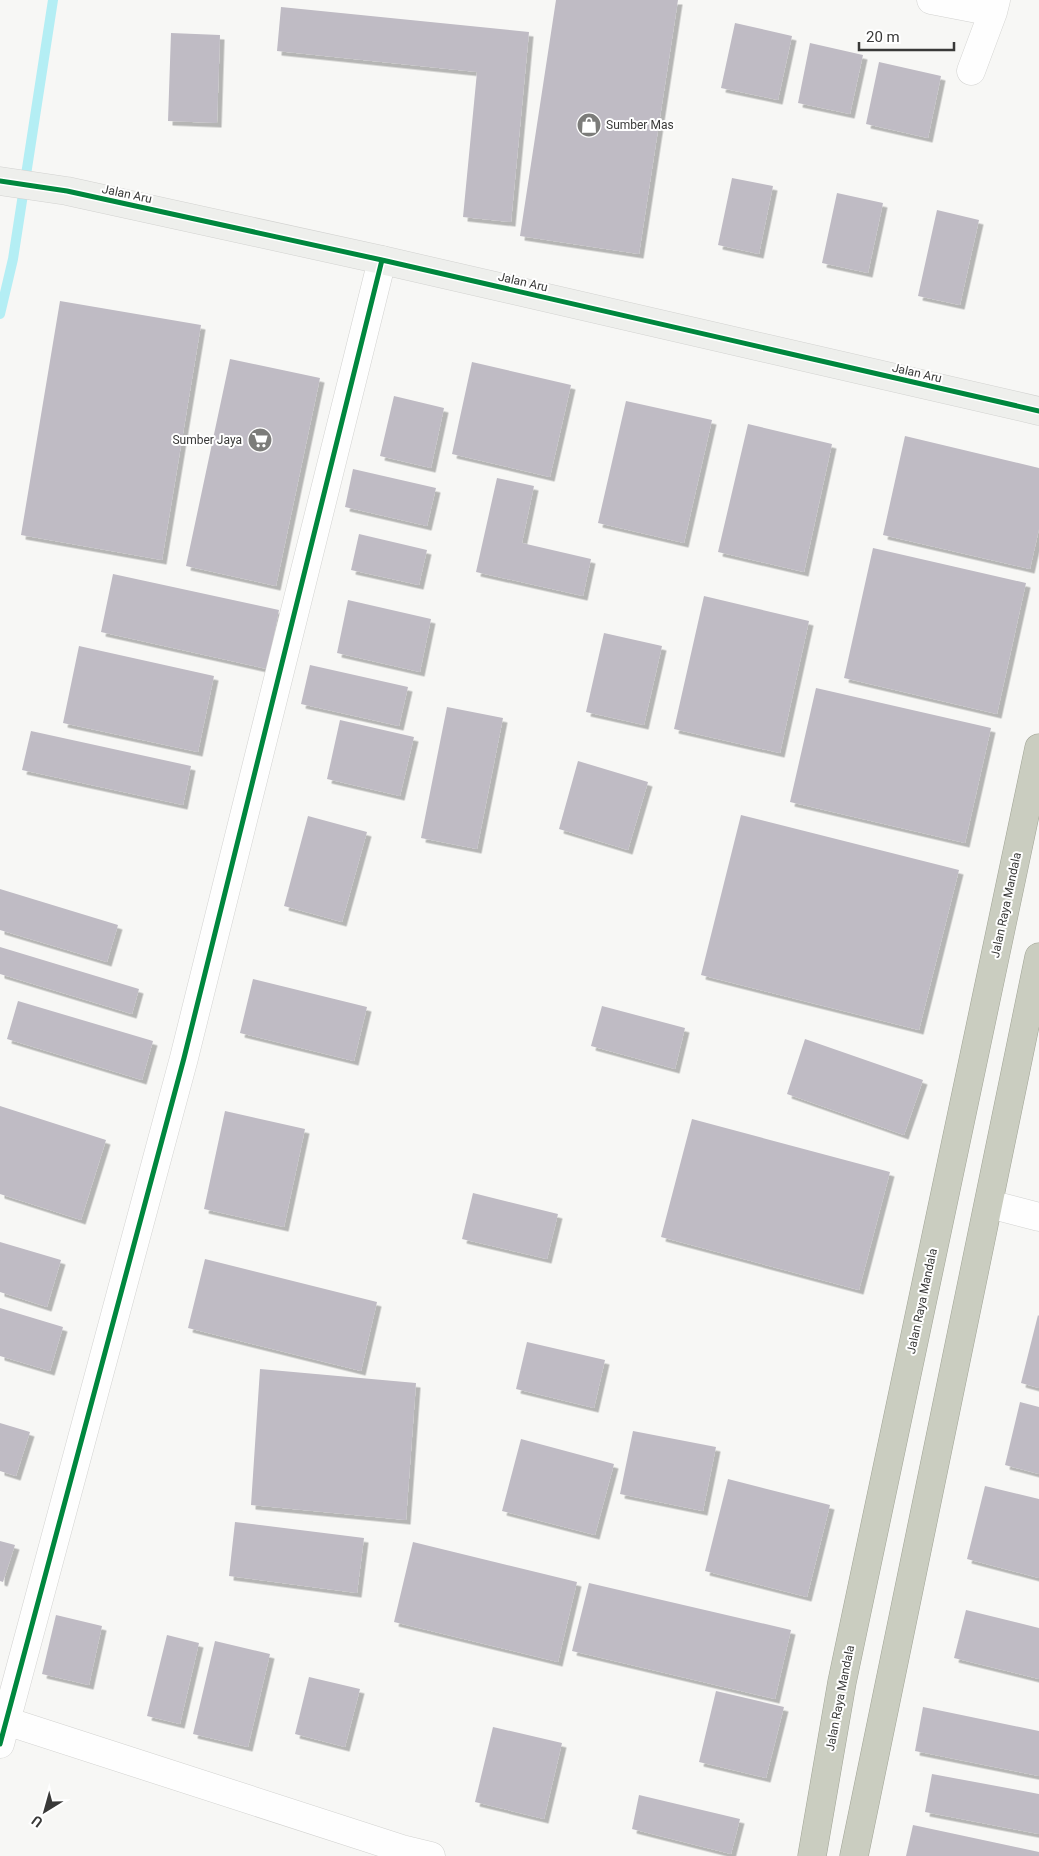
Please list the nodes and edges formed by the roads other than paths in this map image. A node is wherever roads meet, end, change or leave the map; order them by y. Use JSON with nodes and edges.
{"nodes":[{"id":1,"x":931,"y":0,"type":"edge"},
{"id":2,"x":994,"y":6,"type":"edge"},
{"id":3,"x":971,"y":71,"type":"dead end"},
{"id":4,"x":0,"y":181,"type":"edge"},
{"id":5,"x":382,"y":260,"type":"junction"},
{"id":6,"x":1039,"y":411,"type":"edge"},
{"id":7,"x":1039,"y":748,"type":"edge"},
{"id":8,"x":1039,"y":957,"type":"edge"},
{"id":9,"x":988,"y":1204,"type":"junction"},
{"id":10,"x":1039,"y":1217,"type":"edge"},
{"id":11,"x":2,"y":1728,"type":"edge"},
{"id":12,"x":431,"y":1856,"type":"edge"},
{"id":13,"x":812,"y":1856,"type":"edge"},
{"id":14,"x":854,"y":1856,"type":"edge"}],
"edges":[{"from":1,"to":2,"type":"street"},
{"from":2,"to":3,"type":"street"},
{"from":4,"to":5,"type":"street","name":"Jalan Aru"},
{"from":5,"to":6,"type":"street","name":"Jalan Aru"},
{"from":5,"to":11,"type":"street"},
{"from":7,"to":13,"type":"highway","name":"Jalan Raya Mandala"},
{"from":8,"to":9,"type":"highway"},
{"from":9,"to":10,"type":"street"},
{"from":9,"to":14,"type":"highway"},
{"from":11,"to":12,"type":"street"}]}
